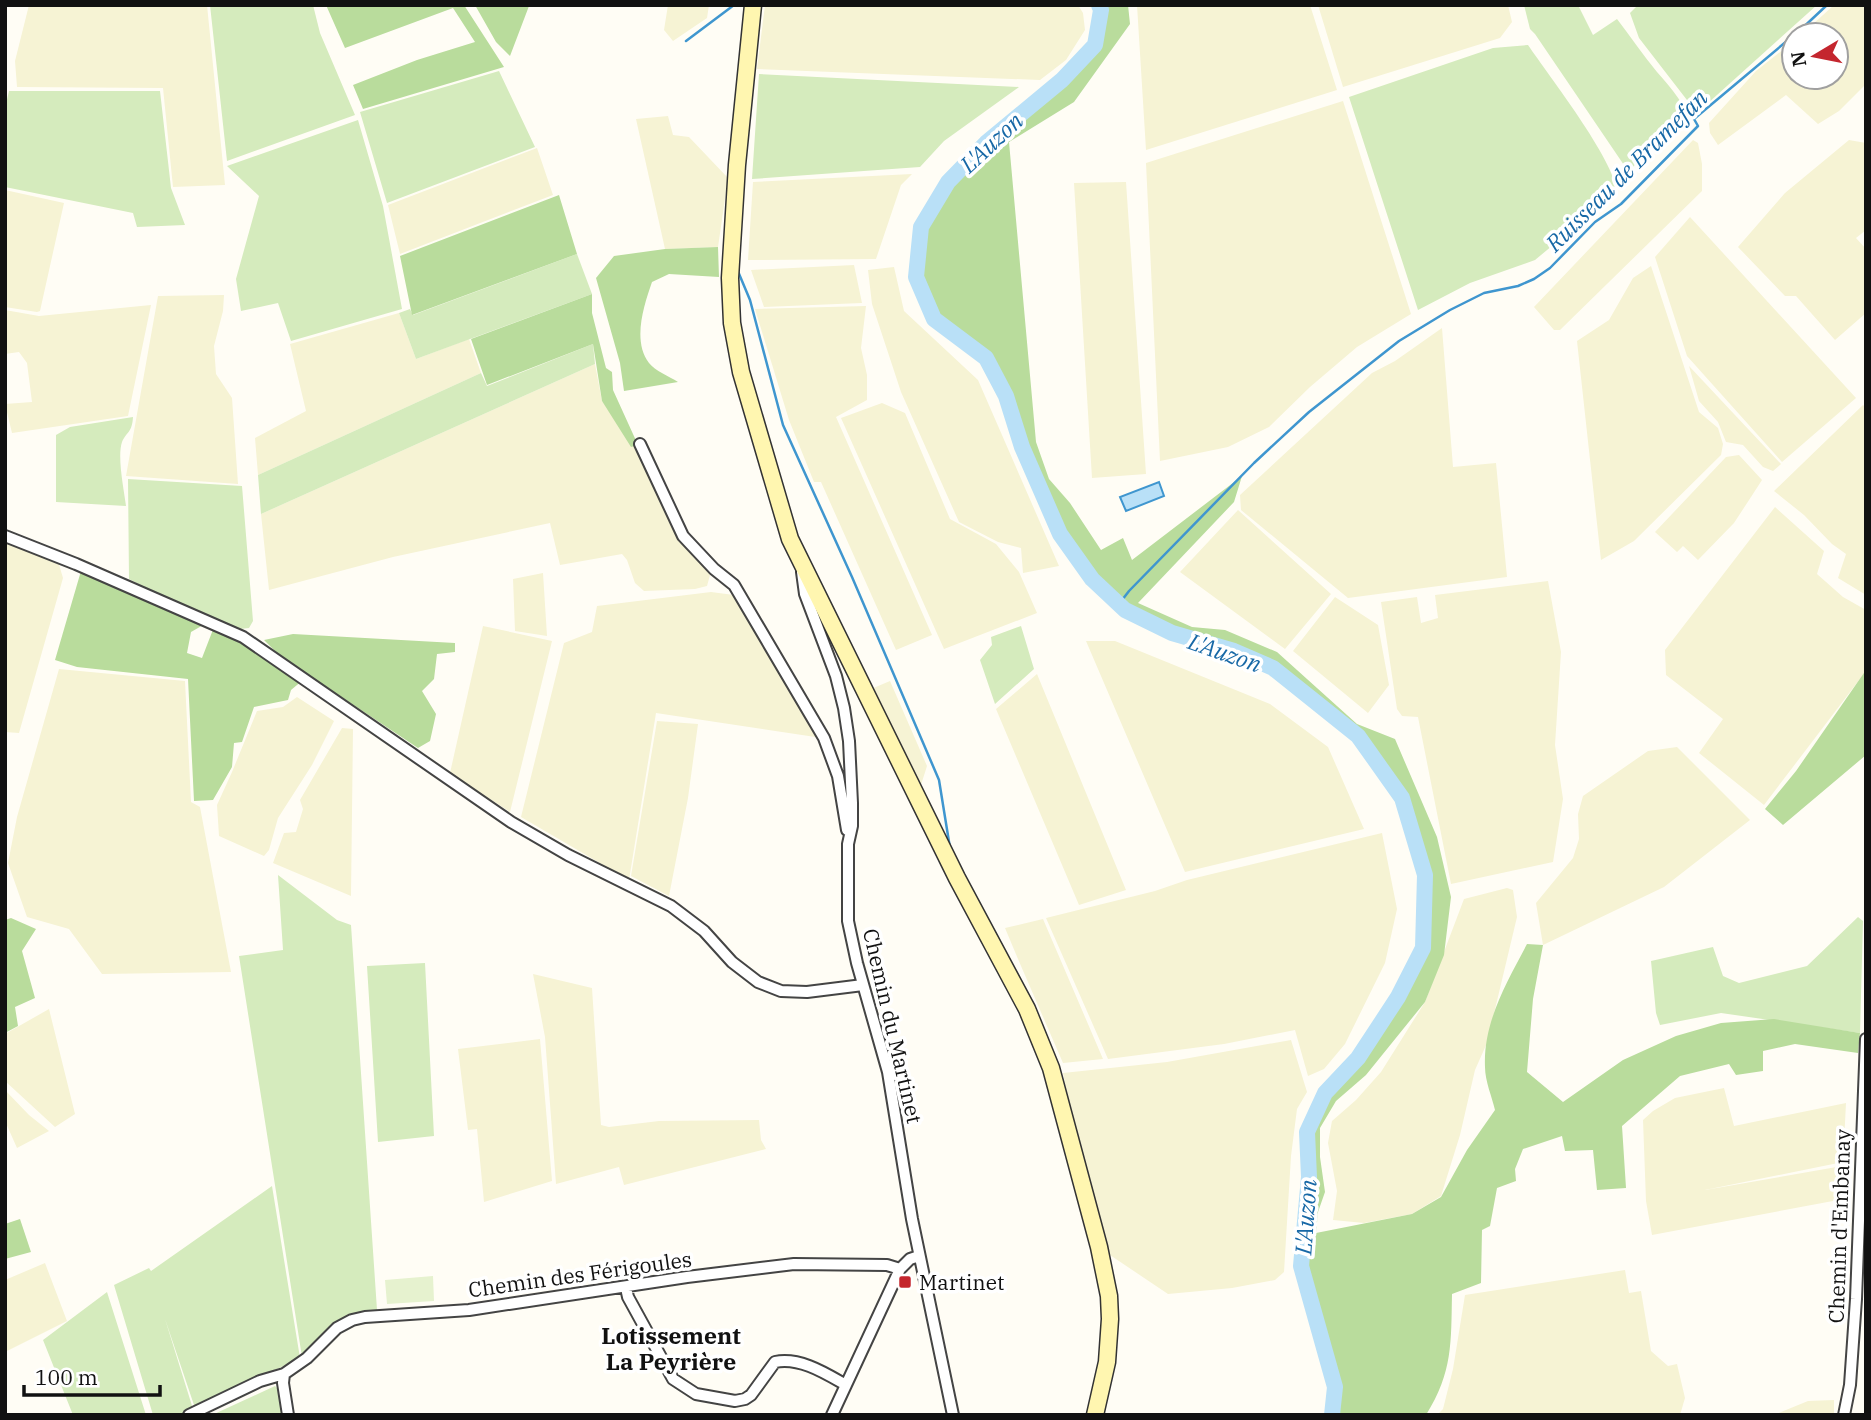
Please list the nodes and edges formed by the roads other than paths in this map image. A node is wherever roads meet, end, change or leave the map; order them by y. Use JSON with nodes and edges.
{"nodes":[{"id":1,"x":753,"y":5,"type":"edge"},
{"id":2,"x":640,"y":444,"type":"dead end"},
{"id":3,"x":5,"y":536,"type":"edge"},
{"id":4,"x":799,"y":559,"type":"junction"},
{"id":5,"x":848,"y":844,"type":"junction"},
{"id":6,"x":863,"y":985,"type":"junction"},
{"id":7,"x":1866,"y":1039,"type":"edge"},
{"id":8,"x":919,"y":1256,"type":"junction"},
{"id":9,"x":900,"y":1269,"type":"junction"},
{"id":10,"x":626,"y":1288,"type":"junction"},
{"id":11,"x":284,"y":1374,"type":"junction"},
{"id":12,"x":846,"y":1385,"type":"junction"},
{"id":13,"x":189,"y":1415,"type":"edge"},
{"id":14,"x":288,"y":1415,"type":"edge"},
{"id":15,"x":832,"y":1415,"type":"edge"},
{"id":16,"x":954,"y":1415,"type":"edge"},
{"id":17,"x":1095,"y":1415,"type":"edge"},
{"id":18,"x":1844,"y":1415,"type":"edge"}],
"edges":[{"from":1,"to":4,"type":"main road"},
{"from":2,"to":5,"type":"street"},
{"from":3,"to":6,"type":"street"},
{"from":4,"to":5,"type":"street","name":"Chemin du Martinet"},
{"from":4,"to":17,"type":"main road"},
{"from":5,"to":6,"type":"street","name":"Chemin du Martinet"},
{"from":6,"to":8,"type":"street","name":"Chemin du Martinet"},
{"from":7,"to":18,"type":"street","name":"Chemin d'Embanay"},
{"from":8,"to":9,"type":"street"},
{"from":8,"to":16,"type":"street","name":"Chemin du Martinet"},
{"from":9,"to":10,"type":"street","name":"Chemin des Férigoules"},
{"from":9,"to":12,"type":"street"},
{"from":10,"to":11,"type":"street","name":"Chemin des Férigoules"},
{"from":10,"to":12,"type":"street"},
{"from":11,"to":13,"type":"street","name":"Chemin des Férigoules"},
{"from":11,"to":14,"type":"street"},
{"from":12,"to":15,"type":"street"}]}
